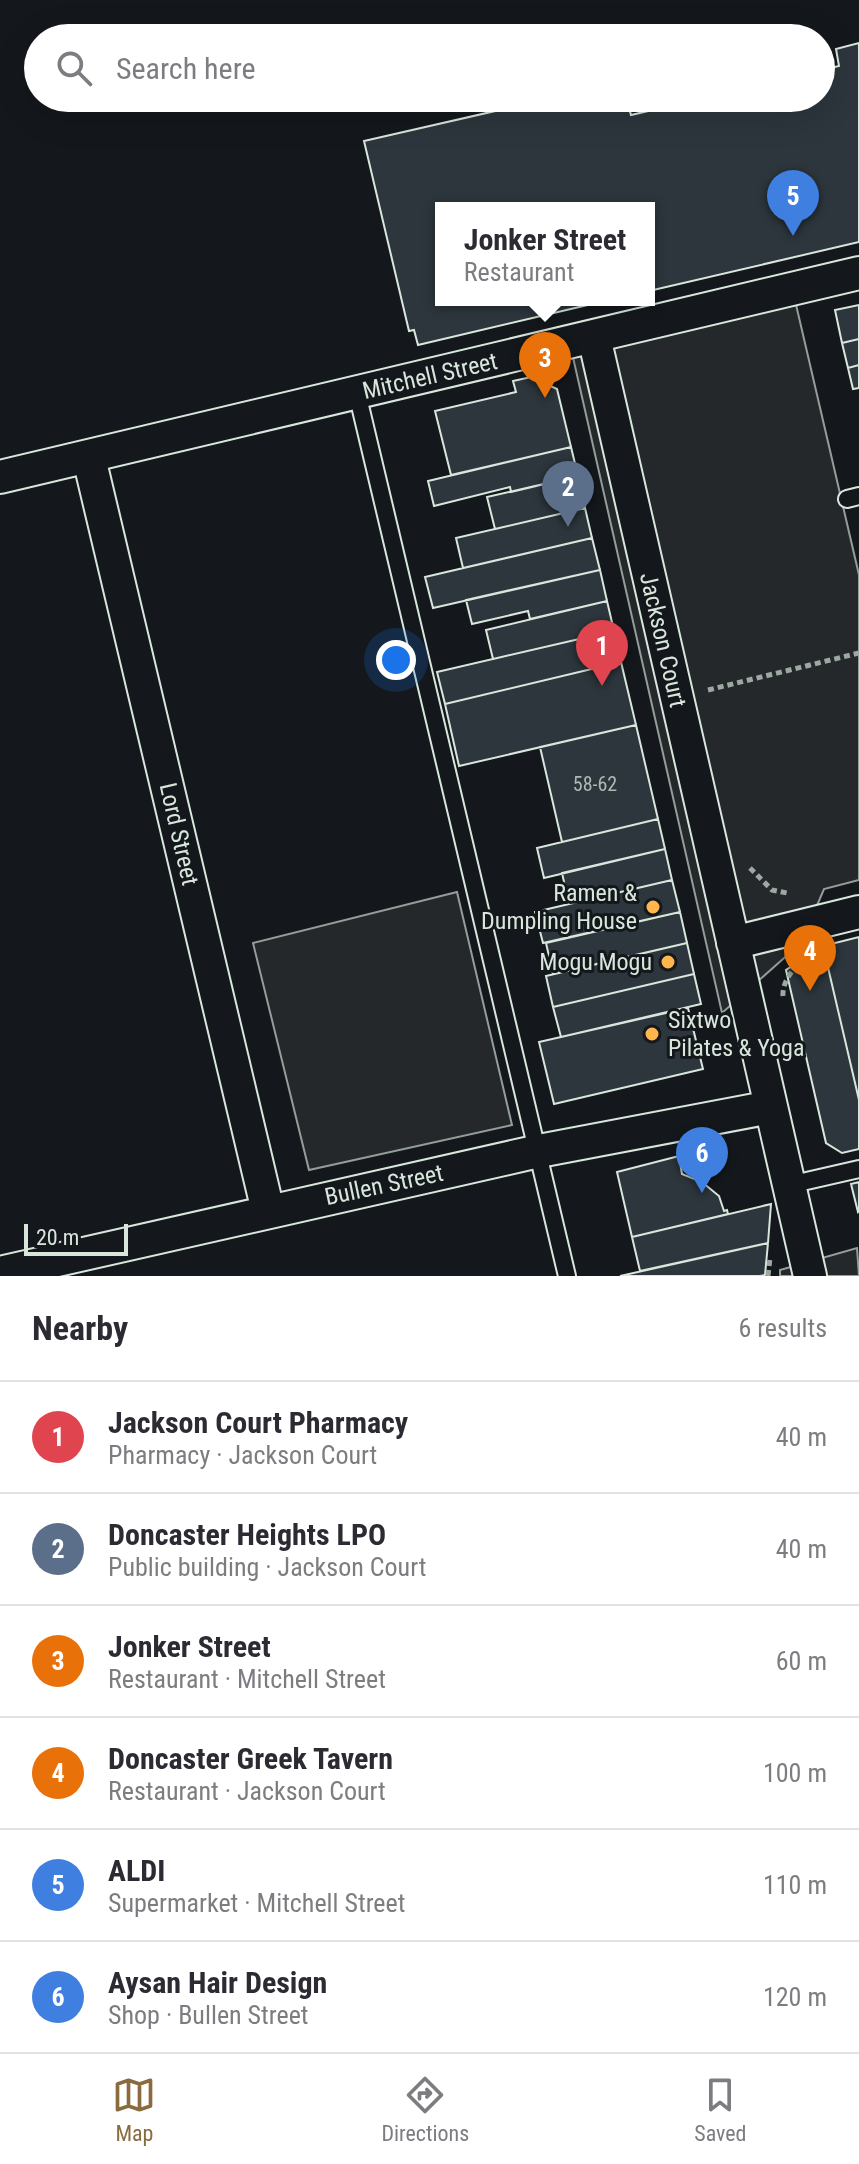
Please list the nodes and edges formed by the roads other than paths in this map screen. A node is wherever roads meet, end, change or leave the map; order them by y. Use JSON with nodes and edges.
{"nodes":[{"id":1,"x":859,"y":273,"type":"edge"},
{"id":2,"x":594,"y":337,"type":"junction"},
{"id":3,"x":357,"y":393,"type":"junction"},
{"id":4,"x":89,"y":458,"type":"junction"},
{"id":5,"x":0,"y":477,"type":"edge"},
{"id":6,"x":859,"y":912,"type":"edge"},
{"id":7,"x":733,"y":943,"type":"junction"},
{"id":8,"x":771,"y":1107,"type":"junction"},
{"id":9,"x":539,"y":1151,"type":"junction"},
{"id":10,"x":859,"y":1169,"type":"edge"},
{"id":11,"x":789,"y":1185,"type":"junction"},
{"id":12,"x":268,"y":1211,"type":"junction"},
{"id":13,"x":0,"y":1273,"type":"edge"},
{"id":14,"x":567,"y":1276,"type":"edge"},
{"id":15,"x":810,"y":1276,"type":"edge"}],
"edges":[{"from":1,"to":2,"type":"street","name":"Mitchell Street"},
{"from":2,"to":3,"type":"street","name":"Mitchell Street"},
{"from":2,"to":7,"type":"street","name":"Jackson Court"},
{"from":3,"to":4,"type":"street","name":"Mitchell Street"},
{"from":3,"to":9,"type":"lane"},
{"from":4,"to":5,"type":"street","name":"Mitchell Street"},
{"from":4,"to":12,"type":"street","name":"Lord Street"},
{"from":6,"to":7,"type":"street"},
{"from":7,"to":8,"type":"street","name":"Jackson Court"},
{"from":8,"to":9,"type":"street","name":"Bullen Street"},
{"from":8,"to":11,"type":"street","name":"Jackson Court"},
{"from":9,"to":12,"type":"street","name":"Bullen Street"},
{"from":9,"to":14,"type":"lane"},
{"from":10,"to":11,"type":"lane"},
{"from":11,"to":15,"type":"street","name":"Jackson Court"},
{"from":12,"to":13,"type":"street","name":"Bullen Street"}]}
